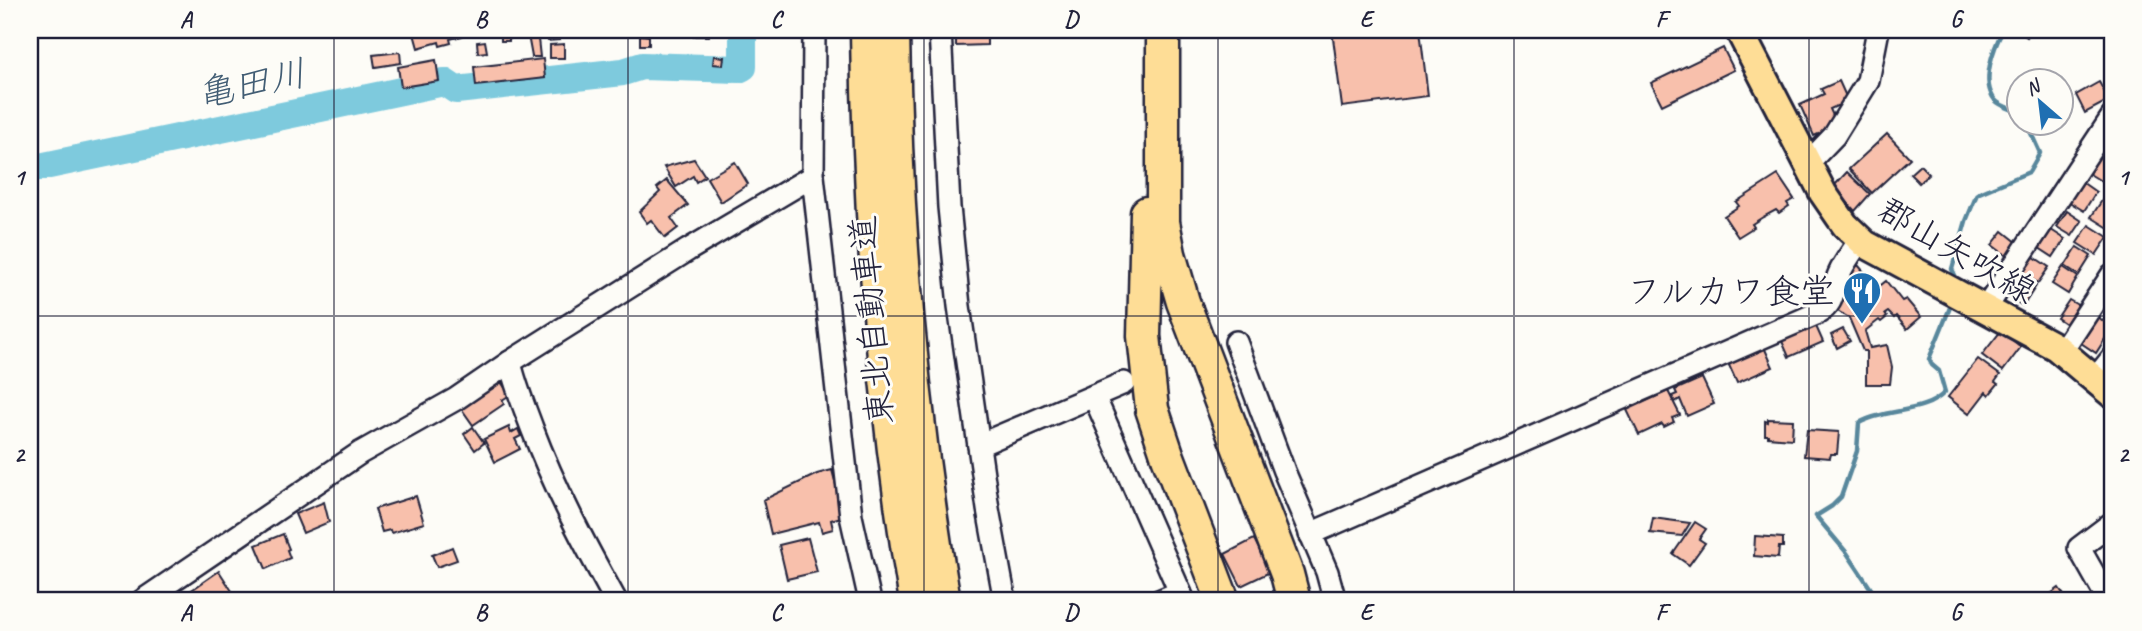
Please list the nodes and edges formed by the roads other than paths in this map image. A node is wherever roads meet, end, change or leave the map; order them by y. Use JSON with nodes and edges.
{"nodes":[{"id":1,"x":814,"y":30,"type":"edge"},
{"id":2,"x":867,"y":30,"type":"edge"},
{"id":3,"x":893,"y":30,"type":"edge"},
{"id":4,"x":940,"y":30,"type":"edge"},
{"id":5,"x":1147,"y":30,"type":"edge"},
{"id":6,"x":1163,"y":30,"type":"edge"},
{"id":7,"x":1739,"y":30,"type":"edge"},
{"id":8,"x":1878,"y":30,"type":"edge"},
{"id":9,"x":2112,"y":117,"type":"edge"},
{"id":10,"x":1807,"y":164,"type":"junction"},
{"id":11,"x":813,"y":176,"type":"junction"},
{"id":12,"x":1860,"y":239,"type":"junction"},
{"id":13,"x":2112,"y":275,"type":"edge"},
{"id":14,"x":1986,"y":308,"type":"junction"},
{"id":15,"x":1236,"y":342,"type":"dead end"},
{"id":16,"x":2062,"y":351,"type":"junction"},
{"id":17,"x":2112,"y":358,"type":"edge"},
{"id":18,"x":510,"y":362,"type":"junction"},
{"id":19,"x":1124,"y":383,"type":"dead end"},
{"id":20,"x":2104,"y":386,"type":"edge"},
{"id":21,"x":1094,"y":396,"type":"junction"},
{"id":22,"x":979,"y":445,"type":"junction"},
{"id":23,"x":926,"y":493,"type":"junction"},
{"id":24,"x":2112,"y":523,"type":"edge"},
{"id":25,"x":1310,"y":534,"type":"junction"},
{"id":26,"x":1182,"y":597,"type":"edge"},
{"id":27,"x":142,"y":601,"type":"edge"},
{"id":28,"x":617,"y":601,"type":"edge"},
{"id":29,"x":870,"y":601,"type":"edge"},
{"id":30,"x":916,"y":601,"type":"edge"},
{"id":31,"x":944,"y":601,"type":"edge"},
{"id":32,"x":965,"y":601,"type":"edge"},
{"id":33,"x":1005,"y":601,"type":"edge"},
{"id":34,"x":1159,"y":601,"type":"edge"},
{"id":35,"x":1223,"y":601,"type":"edge"},
{"id":36,"x":1294,"y":601,"type":"edge"},
{"id":37,"x":1335,"y":601,"type":"edge"},
{"id":38,"x":2109,"y":601,"type":"edge"}],
"edges":[{"from":1,"to":11,"type":"street"},
{"from":2,"to":30,"type":"highway","name":"東北自動車道"},
{"from":3,"to":23,"type":"highway","name":"東北自動車道"},
{"from":4,"to":22,"type":"street"},
{"from":5,"to":35,"type":"highway"},
{"from":6,"to":36,"type":"highway"},
{"from":7,"to":10,"type":"main road","name":"郡山矢吹線"},
{"from":8,"to":10,"type":"street"},
{"from":9,"to":14,"type":"street"},
{"from":10,"to":12,"type":"main road","name":"郡山矢吹線"},
{"from":11,"to":18,"type":"street"},
{"from":11,"to":29,"type":"street"},
{"from":12,"to":14,"type":"main road","name":"郡山矢吹線"},
{"from":12,"to":25,"type":"street"},
{"from":13,"to":16,"type":"street"},
{"from":14,"to":16,"type":"main road","name":"郡山矢吹線"},
{"from":15,"to":25,"type":"street"},
{"from":16,"to":20,"type":"main road","name":"郡山矢吹線"},
{"from":17,"to":20,"type":"street"},
{"from":18,"to":27,"type":"street"},
{"from":18,"to":28,"type":"street"},
{"from":19,"to":21,"type":"street"},
{"from":21,"to":22,"type":"street"},
{"from":21,"to":26,"type":"street"},
{"from":22,"to":33,"type":"street"},
{"from":23,"to":31,"type":"highway","name":"東北自動車道"},
{"from":23,"to":32,"type":"highway"},
{"from":24,"to":38,"type":"street"},
{"from":25,"to":37,"type":"street"},
{"from":26,"to":34,"type":"street"}]}
